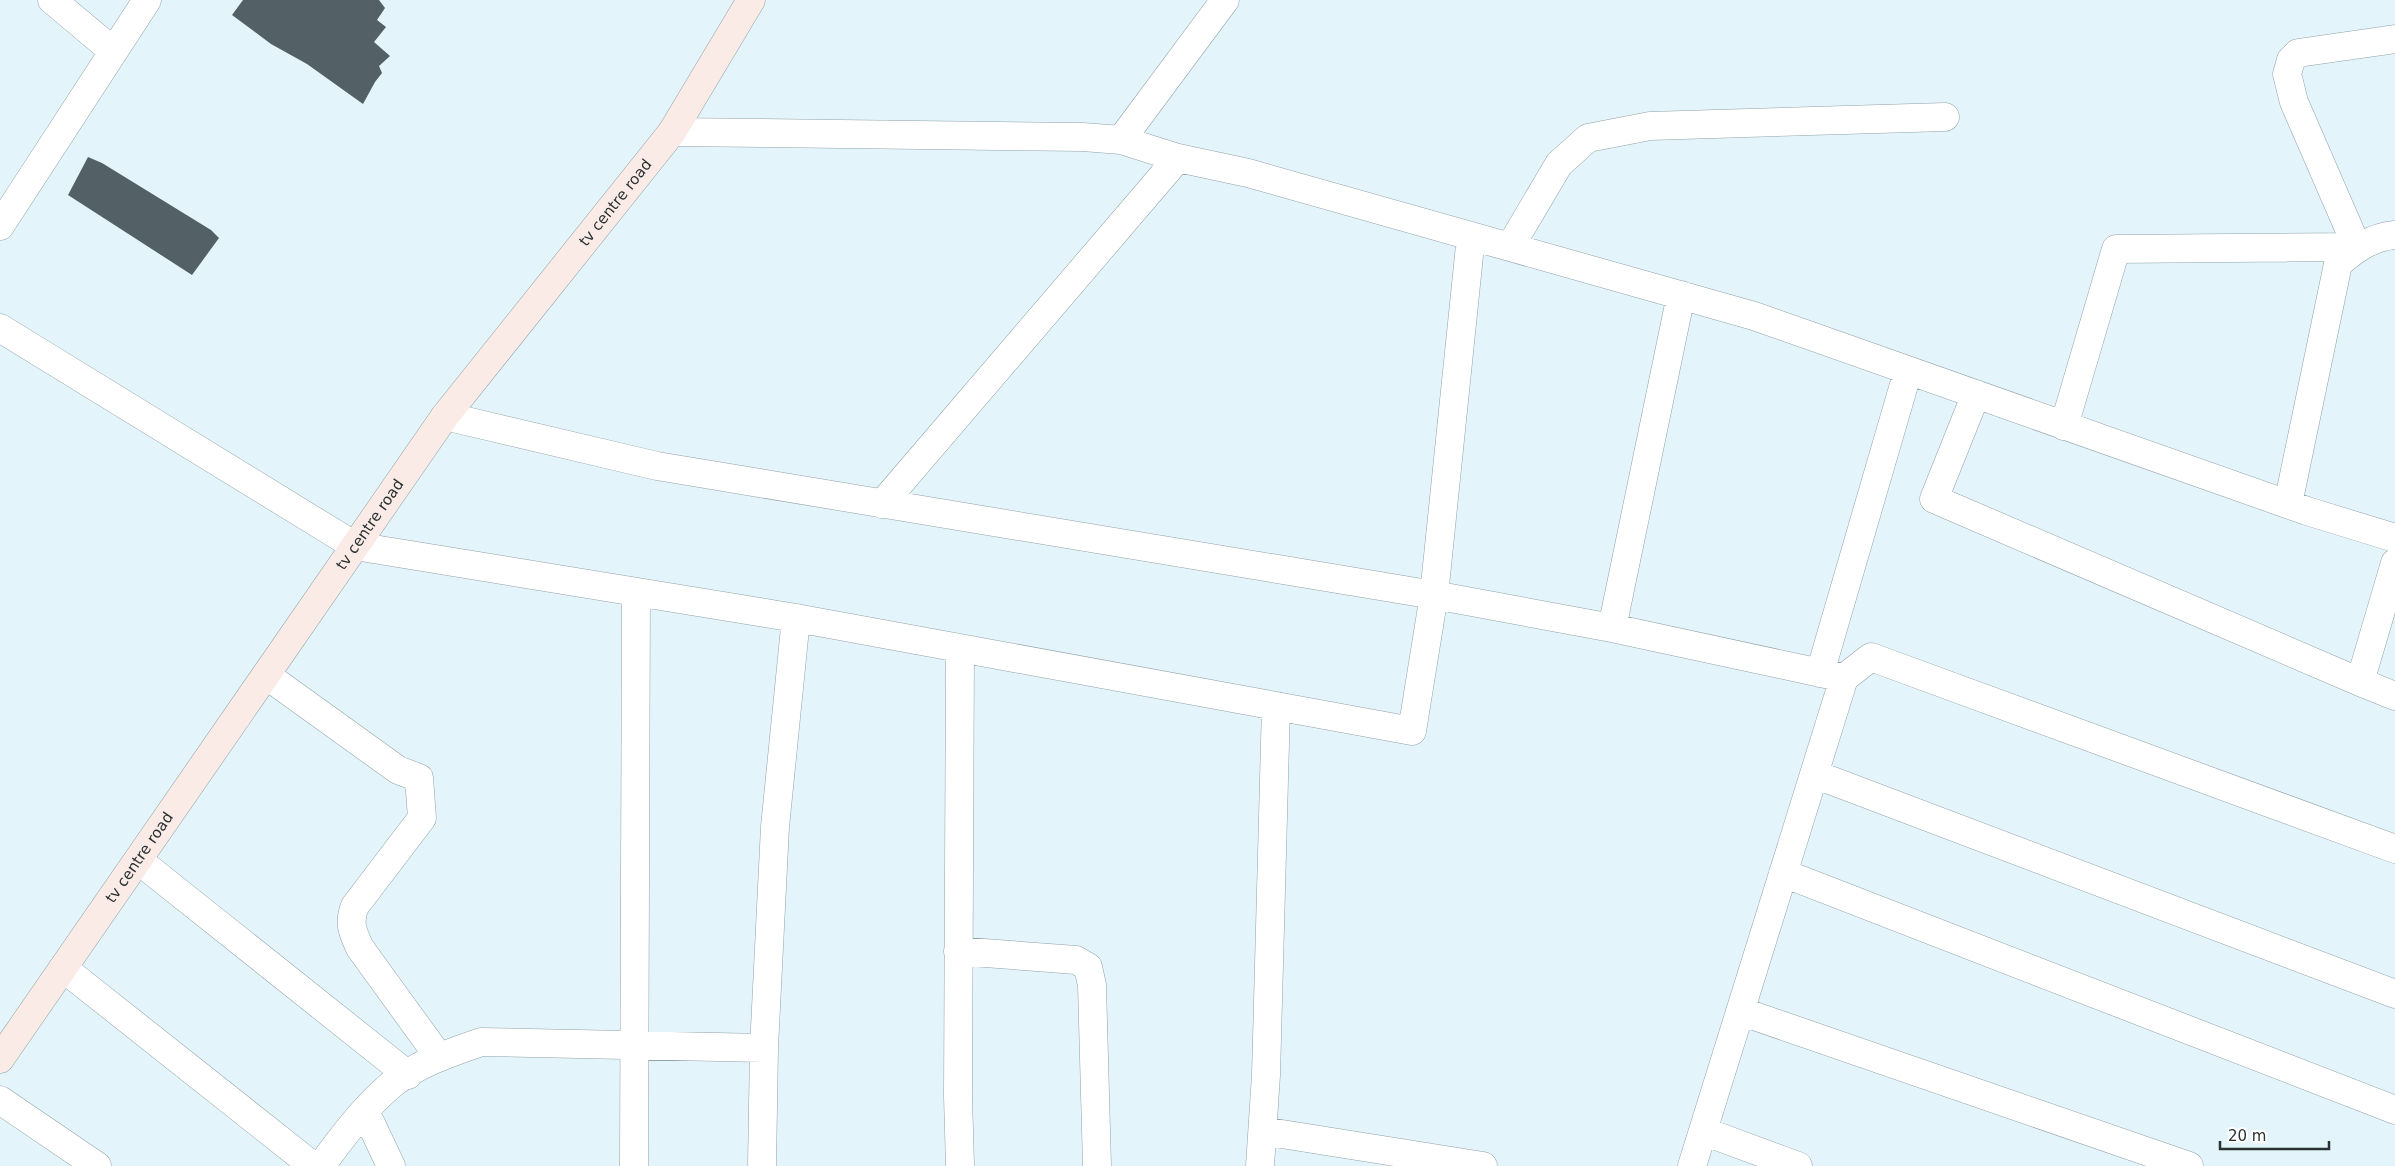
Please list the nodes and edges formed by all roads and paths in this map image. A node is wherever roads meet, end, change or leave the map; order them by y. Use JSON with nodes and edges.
{"nodes":[{"id":1,"x":52,"y":0,"type":"edge"},
{"id":2,"x":147,"y":0,"type":"edge"},
{"id":3,"x":751,"y":0,"type":"edge"},
{"id":4,"x":1225,"y":0,"type":"edge"},
{"id":5,"x":2395,"y":39,"type":"edge"},
{"id":6,"x":113,"y":51,"type":"junction"},
{"id":7,"x":1945,"y":117,"type":"dead end"},
{"id":8,"x":672,"y":132,"type":"junction"},
{"id":9,"x":1121,"y":140,"type":"junction"},
{"id":10,"x":1178,"y":158,"type":"junction"},
{"id":11,"x":0,"y":226,"type":"edge"},
{"id":12,"x":2395,"y":235,"type":"edge"},
{"id":13,"x":1471,"y":236,"type":"junction"},
{"id":14,"x":1510,"y":247,"type":"junction"},
{"id":15,"x":2357,"y":247,"type":"junction"},
{"id":16,"x":1681,"y":295,"type":"junction"},
{"id":17,"x":0,"y":328,"type":"edge"},
{"id":18,"x":1908,"y":371,"type":"junction"},
{"id":19,"x":1976,"y":394,"type":"junction"},
{"id":20,"x":445,"y":416,"type":"junction"},
{"id":21,"x":2064,"y":426,"type":"junction"},
{"id":22,"x":882,"y":504,"type":"junction"},
{"id":23,"x":2288,"y":504,"type":"junction"},
{"id":24,"x":2395,"y":538,"type":"edge"},
{"id":25,"x":356,"y":546,"type":"junction"},
{"id":26,"x":2395,"y":563,"type":"edge"},
{"id":27,"x":636,"y":592,"type":"junction"},
{"id":28,"x":1434,"y":595,"type":"junction"},
{"id":29,"x":796,"y":618,"type":"junction"},
{"id":30,"x":1612,"y":628,"type":"junction"},
{"id":31,"x":960,"y":649,"type":"junction"},
{"id":32,"x":266,"y":675,"type":"junction"},
{"id":33,"x":1832,"y":675,"type":"junction"},
{"id":34,"x":2360,"y":682,"type":"junction"},
{"id":35,"x":2395,"y":696,"type":"edge"},
{"id":36,"x":1276,"y":706,"type":"junction"},
{"id":37,"x":1814,"y":774,"type":"junction"},
{"id":38,"x":2395,"y":849,"type":"edge"},
{"id":39,"x":138,"y":860,"type":"junction"},
{"id":40,"x":1783,"y":873,"type":"junction"},
{"id":41,"x":958,"y":951,"type":"junction"},
{"id":42,"x":63,"y":968,"type":"junction"},
{"id":43,"x":2395,"y":994,"type":"edge"},
{"id":44,"x":1740,"y":1011,"type":"junction"},
{"id":45,"x":634,"y":1045,"type":"junction"},
{"id":46,"x":764,"y":1048,"type":"junction"},
{"id":47,"x":439,"y":1057,"type":"junction"},
{"id":48,"x":0,"y":1059,"type":"edge"},
{"id":49,"x":408,"y":1075,"type":"junction"},
{"id":50,"x":0,"y":1100,"type":"edge"},
{"id":51,"x":2395,"y":1110,"type":"edge"},
{"id":52,"x":366,"y":1111,"type":"junction"},
{"id":53,"x":1263,"y":1131,"type":"junction"},
{"id":54,"x":1703,"y":1131,"type":"junction"},
{"id":55,"x":1389,"y":1159,"type":"edge"},
{"id":56,"x":97,"y":1166,"type":"edge"},
{"id":57,"x":313,"y":1166,"type":"edge"},
{"id":58,"x":322,"y":1166,"type":"edge"},
{"id":59,"x":391,"y":1166,"type":"edge"},
{"id":60,"x":634,"y":1166,"type":"edge"},
{"id":61,"x":762,"y":1166,"type":"edge"},
{"id":62,"x":960,"y":1166,"type":"edge"},
{"id":63,"x":1097,"y":1166,"type":"edge"},
{"id":64,"x":1260,"y":1166,"type":"edge"},
{"id":65,"x":1483,"y":1166,"type":"edge"},
{"id":66,"x":1692,"y":1166,"type":"edge"},
{"id":67,"x":1798,"y":1166,"type":"edge"},
{"id":68,"x":2189,"y":1166,"type":"edge"}],
"edges":[{"from":1,"to":6,"type":"street"},
{"from":2,"to":6,"type":"street"},
{"from":3,"to":8,"type":"main road","name":"tv centre road"},
{"from":4,"to":9,"type":"street"},
{"from":5,"to":15,"type":"street"},
{"from":6,"to":11,"type":"street"},
{"from":7,"to":14,"type":"street"},
{"from":8,"to":9,"type":"street"},
{"from":8,"to":20,"type":"main road","name":"tv centre road"},
{"from":9,"to":10,"type":"street"},
{"from":10,"to":13,"type":"street"},
{"from":10,"to":22,"type":"street"},
{"from":12,"to":15,"type":"street"},
{"from":13,"to":14,"type":"street"},
{"from":13,"to":28,"type":"street"},
{"from":14,"to":16,"type":"street"},
{"from":15,"to":21,"type":"street"},
{"from":15,"to":23,"type":"street"},
{"from":16,"to":18,"type":"street"},
{"from":16,"to":30,"type":"street"},
{"from":17,"to":25,"type":"street"},
{"from":18,"to":19,"type":"street"},
{"from":18,"to":33,"type":"street"},
{"from":19,"to":21,"type":"street"},
{"from":19,"to":34,"type":"street"},
{"from":20,"to":22,"type":"street"},
{"from":20,"to":25,"type":"main road","name":"tv centre road"},
{"from":21,"to":23,"type":"street"},
{"from":22,"to":28,"type":"street"},
{"from":23,"to":24,"type":"street"},
{"from":25,"to":27,"type":"street"},
{"from":25,"to":32,"type":"main road","name":"tv centre road"},
{"from":26,"to":34,"type":"street"},
{"from":27,"to":29,"type":"street"},
{"from":27,"to":45,"type":"street"},
{"from":28,"to":30,"type":"street"},
{"from":28,"to":36,"type":"street"},
{"from":29,"to":31,"type":"street"},
{"from":29,"to":46,"type":"street"},
{"from":30,"to":33,"type":"street"},
{"from":31,"to":36,"type":"street"},
{"from":31,"to":41,"type":"street"},
{"from":32,"to":39,"type":"main road","name":"tv centre road"},
{"from":32,"to":47,"type":"street"},
{"from":33,"to":37,"type":"street"},
{"from":33,"to":38,"type":"street"},
{"from":34,"to":35,"type":"street"},
{"from":36,"to":53,"type":"street"},
{"from":37,"to":40,"type":"street"},
{"from":37,"to":43,"type":"street"},
{"from":39,"to":42,"type":"main road","name":"tv centre road"},
{"from":39,"to":49,"type":"street"},
{"from":40,"to":44,"type":"street"},
{"from":40,"to":51,"type":"street"},
{"from":41,"to":62,"type":"street"},
{"from":41,"to":63,"type":"street"},
{"from":42,"to":48,"type":"main road","name":"tv centre road"},
{"from":42,"to":57,"type":"street"},
{"from":44,"to":54,"type":"street"},
{"from":44,"to":68,"type":"street"},
{"from":45,"to":46,"type":"street"},
{"from":45,"to":47,"type":"street"},
{"from":45,"to":60,"type":"street"},
{"from":46,"to":61,"type":"street"},
{"from":47,"to":49,"type":"street"},
{"from":49,"to":52,"type":"street"},
{"from":50,"to":56,"type":"street"},
{"from":52,"to":58,"type":"street"},
{"from":52,"to":59,"type":"street"},
{"from":53,"to":55,"type":"street"},
{"from":53,"to":64,"type":"street"},
{"from":54,"to":66,"type":"street"},
{"from":54,"to":67,"type":"street"},
{"from":55,"to":65,"type":"street"}]}
